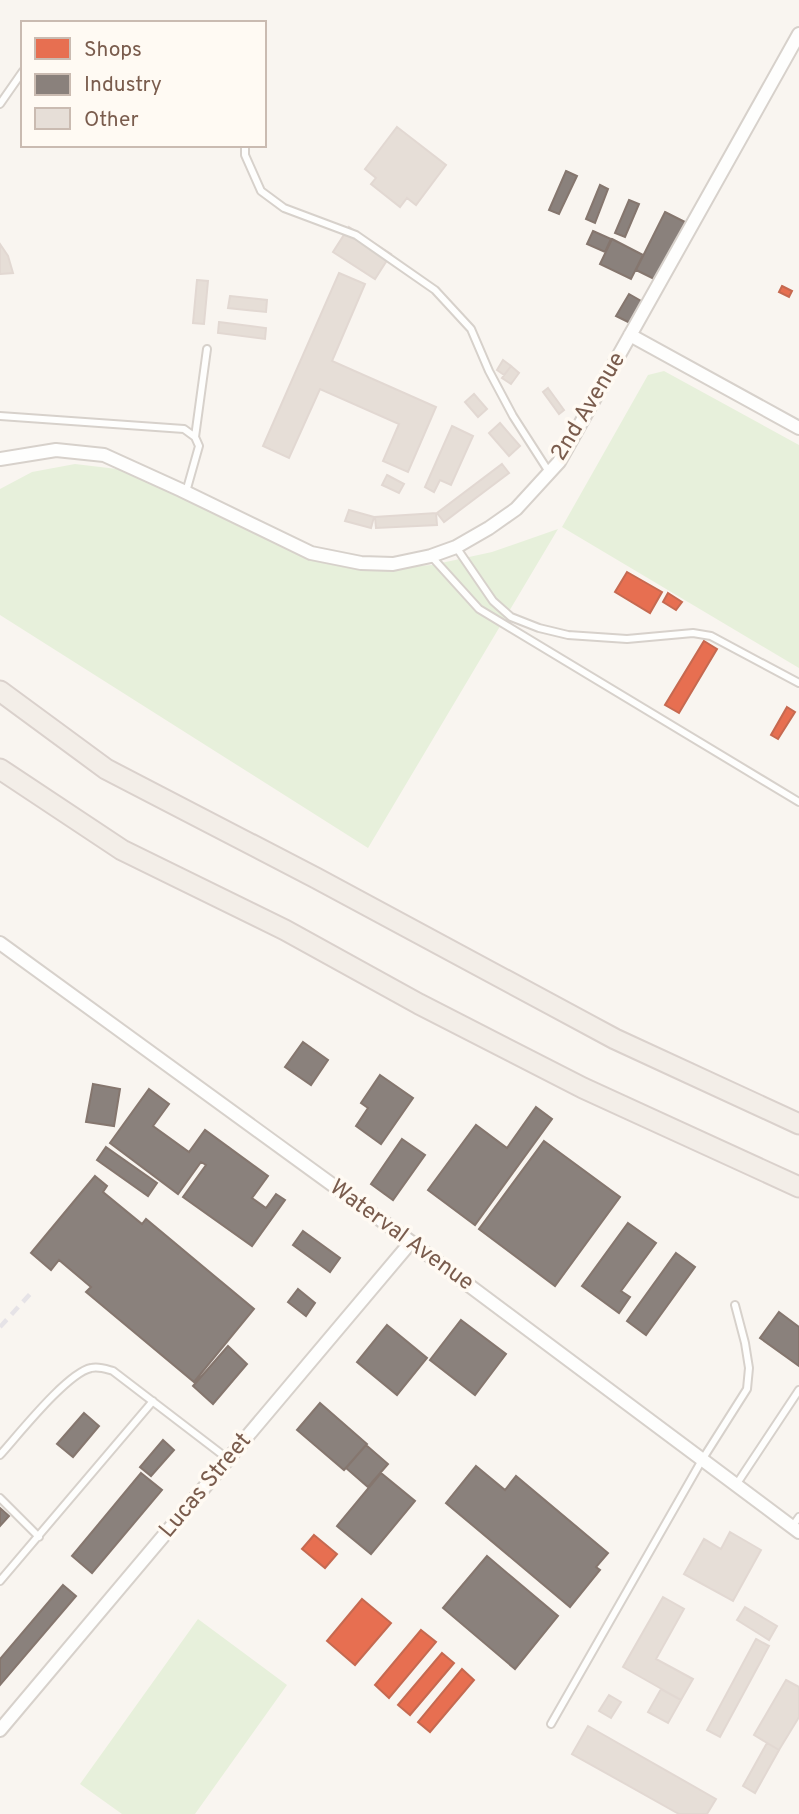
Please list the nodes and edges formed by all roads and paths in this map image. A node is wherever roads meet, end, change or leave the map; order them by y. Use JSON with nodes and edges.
{"nodes":[{"id":1,"x":799,"y":34,"type":"edge"},
{"id":2,"x":21,"y":74,"type":"edge"},
{"id":3,"x":0,"y":104,"type":"edge"},
{"id":4,"x":245,"y":147,"type":"edge"},
{"id":5,"x":631,"y":335,"type":"junction"},
{"id":6,"x":207,"y":349,"type":"dead end"},
{"id":7,"x":0,"y":416,"type":"edge"},
{"id":8,"x":799,"y":428,"type":"edge"},
{"id":9,"x":195,"y":436,"type":"junction"},
{"id":10,"x":0,"y":459,"type":"edge"},
{"id":11,"x":549,"y":472,"type":"junction"},
{"id":12,"x":186,"y":492,"type":"junction"},
{"id":13,"x":456,"y":547,"type":"junction"},
{"id":14,"x":431,"y":556,"type":"junction"},
{"id":15,"x":799,"y":683,"type":"edge"},
{"id":16,"x":0,"y":691,"type":"edge"},
{"id":17,"x":0,"y":769,"type":"edge"},
{"id":18,"x":799,"y":802,"type":"edge"},
{"id":19,"x":0,"y":943,"type":"edge"},
{"id":20,"x":799,"y":1124,"type":"edge"},
{"id":21,"x":799,"y":1187,"type":"edge"},
{"id":22,"x":411,"y":1242,"type":"junction"},
{"id":23,"x":735,"y":1305,"type":"dead end"},
{"id":24,"x":799,"y":1390,"type":"edge"},
{"id":25,"x":153,"y":1401,"type":"junction"},
{"id":26,"x":0,"y":1455,"type":"edge"},
{"id":27,"x":228,"y":1459,"type":"junction"},
{"id":28,"x":702,"y":1460,"type":"junction"},
{"id":29,"x":736,"y":1485,"type":"junction"},
{"id":30,"x":0,"y":1498,"type":"edge"},
{"id":31,"x":797,"y":1526,"type":"edge"},
{"id":32,"x":39,"y":1536,"type":"junction"},
{"id":33,"x":0,"y":1581,"type":"edge"},
{"id":34,"x":551,"y":1724,"type":"dead end"},
{"id":35,"x":0,"y":1730,"type":"edge"}],
"edges":[{"from":1,"to":5,"type":"street","name":"2nd Avenue"},
{"from":2,"to":3,"type":"lane"},
{"from":4,"to":11,"type":"lane"},
{"from":5,"to":8,"type":"street"},
{"from":5,"to":11,"type":"street","name":"2nd Avenue"},
{"from":6,"to":9,"type":"lane"},
{"from":7,"to":9,"type":"lane"},
{"from":9,"to":12,"type":"lane"},
{"from":10,"to":12,"type":"street","name":"2nd Avenue"},
{"from":11,"to":13,"type":"street","name":"2nd Avenue"},
{"from":12,"to":14,"type":"street","name":"2nd Avenue"},
{"from":13,"to":14,"type":"street","name":"2nd Avenue"},
{"from":13,"to":15,"type":"lane"},
{"from":14,"to":18,"type":"lane"},
{"from":16,"to":20,"type":"main road"},
{"from":17,"to":21,"type":"main road"},
{"from":19,"to":22,"type":"street","name":"Waterval Avenue"},
{"from":22,"to":27,"type":"street","name":"Lucas Street"},
{"from":22,"to":28,"type":"street","name":"Waterval Avenue"},
{"from":23,"to":28,"type":"lane"},
{"from":24,"to":29,"type":"lane"},
{"from":25,"to":26,"type":"lane"},
{"from":25,"to":27,"type":"lane"},
{"from":25,"to":32,"type":"lane"},
{"from":27,"to":35,"type":"street","name":"Lucas Street"},
{"from":28,"to":29,"type":"street","name":"Waterval Avenue"},
{"from":28,"to":34,"type":"lane"},
{"from":29,"to":31,"type":"street","name":"Waterval Avenue"},
{"from":30,"to":32,"type":"lane"},
{"from":32,"to":33,"type":"lane"}]}
